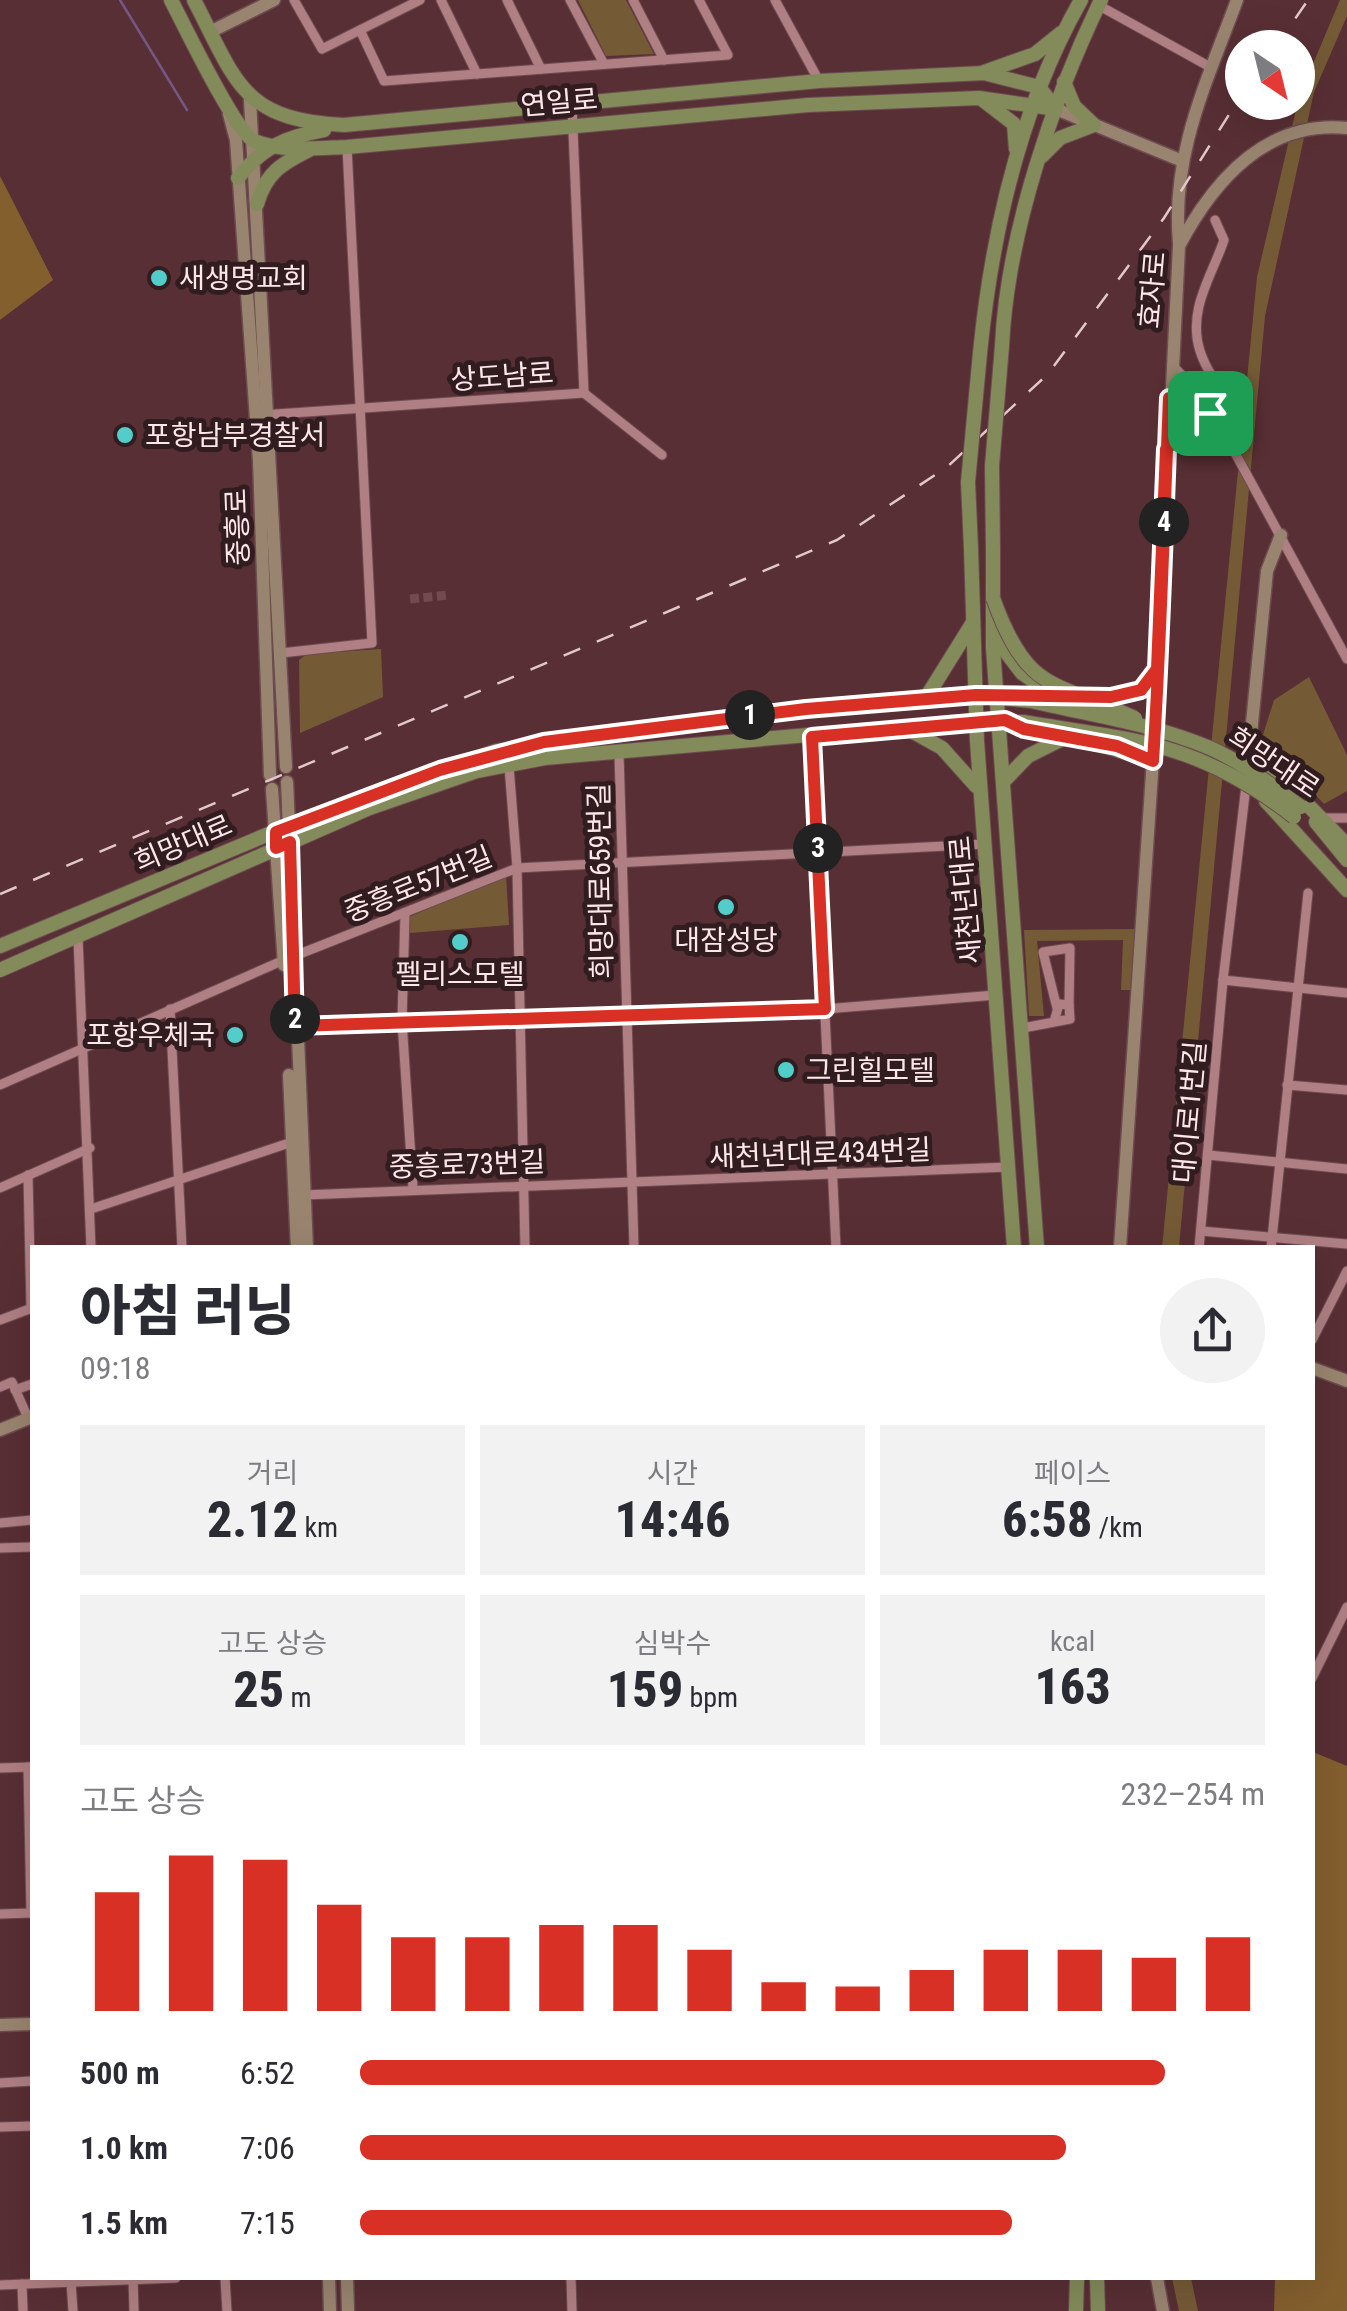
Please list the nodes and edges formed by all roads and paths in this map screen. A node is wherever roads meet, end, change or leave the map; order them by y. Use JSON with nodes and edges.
{"nodes":[{"id":1,"x":171,"y":0,"type":"edge"},
{"id":2,"x":194,"y":0,"type":"edge"},
{"id":3,"x":274,"y":0,"type":"edge"},
{"id":4,"x":294,"y":0,"type":"edge"},
{"id":5,"x":420,"y":0,"type":"edge"},
{"id":6,"x":441,"y":0,"type":"edge"},
{"id":7,"x":507,"y":0,"type":"edge"},
{"id":8,"x":570,"y":0,"type":"edge"},
{"id":9,"x":632,"y":0,"type":"edge"},
{"id":10,"x":700,"y":0,"type":"edge"},
{"id":11,"x":774,"y":0,"type":"edge"},
{"id":12,"x":1082,"y":0,"type":"edge"},
{"id":13,"x":1237,"y":0,"type":"edge"},
{"id":14,"x":1100,"y":3,"type":"edge"},
{"id":15,"x":1067,"y":25,"type":"junction"},
{"id":16,"x":360,"y":30,"type":"junction"},
{"id":17,"x":210,"y":32,"type":"junction"},
{"id":18,"x":664,"y":60,"type":"junction"},
{"id":19,"x":604,"y":64,"type":"junction"},
{"id":20,"x":1212,"y":68,"type":"junction"},
{"id":21,"x":541,"y":69,"type":"junction"},
{"id":22,"x":984,"y":72,"type":"junction"},
{"id":23,"x":477,"y":74,"type":"junction"},
{"id":24,"x":818,"y":81,"type":"junction"},
{"id":25,"x":1064,"y":82,"type":"junction"},
{"id":26,"x":1040,"y":87,"type":"junction"},
{"id":27,"x":979,"y":98,"type":"junction"},
{"id":28,"x":224,"y":100,"type":"junction"},
{"id":29,"x":250,"y":100,"type":"junction"},
{"id":30,"x":1033,"y":104,"type":"junction"},
{"id":31,"x":572,"y":106,"type":"junction"},
{"id":32,"x":1056,"y":110,"type":"junction"},
{"id":33,"x":1094,"y":125,"type":"junction"},
{"id":34,"x":344,"y":126,"type":"junction"},
{"id":35,"x":573,"y":126,"type":"junction"},
{"id":36,"x":1347,"y":128,"type":"edge"},
{"id":37,"x":274,"y":144,"type":"junction"},
{"id":38,"x":255,"y":148,"type":"junction"},
{"id":39,"x":347,"y":148,"type":"junction"},
{"id":40,"x":310,"y":149,"type":"junction"},
{"id":41,"x":1016,"y":157,"type":"junction"},
{"id":42,"x":1042,"y":157,"type":"junction"},
{"id":43,"x":1180,"y":160,"type":"junction"},
{"id":44,"x":238,"y":178,"type":"junction"},
{"id":45,"x":257,"y":204,"type":"junction"},
{"id":46,"x":1214,"y":220,"type":"dead end"},
{"id":47,"x":1179,"y":246,"type":"junction"},
{"id":48,"x":1171,"y":364,"type":"junction"},
{"id":49,"x":584,"y":393,"type":"junction"},
{"id":50,"x":1169,"y":398,"type":"junction"},
{"id":51,"x":358,"y":409,"type":"junction"},
{"id":52,"x":1210,"y":413,"type":"junction"},
{"id":53,"x":262,"y":415,"type":"junction"},
{"id":54,"x":1219,"y":423,"type":"junction"},
{"id":55,"x":1166,"y":449,"type":"junction"},
{"id":56,"x":662,"y":455,"type":"dead end"},
{"id":57,"x":1280,"y":535,"type":"junction"},
{"id":58,"x":993,"y":598,"type":"junction"},
{"id":59,"x":972,"y":624,"type":"junction"},
{"id":60,"x":993,"y":635,"type":"junction"},
{"id":61,"x":281,"y":653,"type":"junction"},
{"id":62,"x":1347,"y":659,"type":"edge"},
{"id":63,"x":1157,"y":669,"type":"junction"},
{"id":64,"x":976,"y":695,"type":"junction"},
{"id":65,"x":1002,"y":696,"type":"junction"},
{"id":66,"x":1056,"y":697,"type":"junction"},
{"id":67,"x":924,"y":701,"type":"junction"},
{"id":68,"x":976,"y":721,"type":"junction"},
{"id":69,"x":1002,"y":721,"type":"junction"},
{"id":70,"x":906,"y":727,"type":"junction"},
{"id":71,"x":1251,"y":732,"type":"junction"},
{"id":72,"x":1070,"y":735,"type":"junction"},
{"id":73,"x":1159,"y":735,"type":"junction"},
{"id":74,"x":812,"y":737,"type":"junction"},
{"id":75,"x":619,"y":754,"type":"junction"},
{"id":76,"x":1153,"y":761,"type":"junction"},
{"id":77,"x":509,"y":766,"type":"junction"},
{"id":78,"x":1254,"y":768,"type":"junction"},
{"id":79,"x":1278,"y":780,"type":"junction"},
{"id":80,"x":1004,"y":781,"type":"junction"},
{"id":81,"x":1249,"y":786,"type":"junction"},
{"id":82,"x":981,"y":796,"type":"junction"},
{"id":83,"x":1298,"y":812,"type":"junction"},
{"id":84,"x":1347,"y":817,"type":"edge"},
{"id":85,"x":1324,"y":818,"type":"junction"},
{"id":86,"x":1337,"y":832,"type":"junction"},
{"id":87,"x":283,"y":837,"type":"junction"},
{"id":88,"x":985,"y":844,"type":"junction"},
{"id":89,"x":1347,"y":844,"type":"edge"},
{"id":90,"x":818,"y":853,"type":"junction"},
{"id":91,"x":624,"y":860,"type":"junction"},
{"id":92,"x":1347,"y":860,"type":"edge"},
{"id":93,"x":517,"y":868,"type":"junction"},
{"id":94,"x":1347,"y":881,"type":"edge"},
{"id":95,"x":1347,"y":890,"type":"edge"},
{"id":96,"x":1308,"y":893,"type":"dead end"},
{"id":97,"x":405,"y":914,"type":"junction"},
{"id":98,"x":78,"y":938,"type":"junction"},
{"id":99,"x":0,"y":946,"type":"edge"},
{"id":100,"x":288,"y":959,"type":"junction"},
{"id":101,"x":0,"y":970,"type":"edge"},
{"id":102,"x":1223,"y":980,"type":"junction"},
{"id":103,"x":1298,"y":988,"type":"junction"},
{"id":104,"x":1347,"y":993,"type":"edge"},
{"id":105,"x":998,"y":995,"type":"junction"},
{"id":106,"x":1070,"y":1004,"type":"junction"},
{"id":107,"x":1056,"y":1008,"type":"junction"},
{"id":108,"x":825,"y":1009,"type":"junction"},
{"id":109,"x":170,"y":1010,"type":"junction"},
{"id":110,"x":624,"y":1012,"type":"junction"},
{"id":111,"x":520,"y":1018,"type":"junction"},
{"id":112,"x":402,"y":1020,"type":"junction"},
{"id":113,"x":1054,"y":1022,"type":"junction"},
{"id":114,"x":295,"y":1026,"type":"junction"},
{"id":115,"x":1023,"y":1028,"type":"junction"},
{"id":116,"x":84,"y":1048,"type":"junction"},
{"id":117,"x":0,"y":1084,"type":"edge"},
{"id":118,"x":1288,"y":1085,"type":"junction"},
{"id":119,"x":1347,"y":1090,"type":"edge"},
{"id":120,"x":292,"y":1142,"type":"junction"},
{"id":121,"x":90,"y":1148,"type":"junction"},
{"id":122,"x":1208,"y":1155,"type":"junction"},
{"id":123,"x":1280,"y":1163,"type":"junction"},
{"id":124,"x":1009,"y":1167,"type":"junction"},
{"id":125,"x":1347,"y":1169,"type":"edge"},
{"id":126,"x":28,"y":1175,"type":"junction"},
{"id":127,"x":833,"y":1176,"type":"junction"},
{"id":128,"x":179,"y":1177,"type":"junction"},
{"id":129,"x":522,"y":1183,"type":"junction"},
{"id":130,"x":632,"y":1183,"type":"junction"},
{"id":131,"x":0,"y":1188,"type":"edge"},
{"id":132,"x":413,"y":1188,"type":"junction"},
{"id":133,"x":304,"y":1195,"type":"junction"},
{"id":134,"x":91,"y":1209,"type":"junction"},
{"id":135,"x":1201,"y":1231,"type":"junction"},
{"id":136,"x":1271,"y":1243,"type":"edge"},
{"id":137,"x":1347,"y":1244,"type":"edge"},
{"id":138,"x":30,"y":1245,"type":"edge"},
{"id":139,"x":92,"y":1245,"type":"edge"},
{"id":140,"x":182,"y":1245,"type":"edge"},
{"id":141,"x":297,"y":1245,"type":"edge"},
{"id":142,"x":307,"y":1245,"type":"edge"},
{"id":143,"x":525,"y":1245,"type":"edge"},
{"id":144,"x":634,"y":1245,"type":"edge"},
{"id":145,"x":836,"y":1245,"type":"edge"},
{"id":146,"x":1014,"y":1245,"type":"edge"},
{"id":147,"x":1037,"y":1245,"type":"edge"},
{"id":148,"x":1120,"y":1245,"type":"edge"},
{"id":149,"x":1199,"y":1245,"type":"edge"},
{"id":150,"x":1347,"y":1271,"type":"edge"},
{"id":151,"x":30,"y":1309,"type":"edge"},
{"id":152,"x":0,"y":1320,"type":"edge"},
{"id":153,"x":1315,"y":1334,"type":"edge"},
{"id":154,"x":1315,"y":1369,"type":"edge"},
{"id":155,"x":1347,"y":1380,"type":"edge"},
{"id":156,"x":30,"y":1385,"type":"edge"},
{"id":157,"x":0,"y":1387,"type":"edge"},
{"id":158,"x":16,"y":1390,"type":"junction"},
{"id":159,"x":30,"y":1418,"type":"edge"},
{"id":160,"x":0,"y":1430,"type":"edge"},
{"id":161,"x":30,"y":1520,"type":"edge"},
{"id":162,"x":0,"y":1523,"type":"edge"},
{"id":163,"x":30,"y":1547,"type":"edge"},
{"id":164,"x":0,"y":1548,"type":"edge"},
{"id":165,"x":1347,"y":1607,"type":"edge"},
{"id":166,"x":1315,"y":1672,"type":"edge"},
{"id":167,"x":30,"y":1767,"type":"edge"},
{"id":168,"x":0,"y":1768,"type":"edge"},
{"id":169,"x":30,"y":1913,"type":"edge"},
{"id":170,"x":0,"y":1914,"type":"edge"},
{"id":171,"x":0,"y":2024,"type":"edge"},
{"id":172,"x":30,"y":2024,"type":"edge"},
{"id":173,"x":30,"y":2081,"type":"edge"},
{"id":174,"x":0,"y":2083,"type":"edge"},
{"id":175,"x":30,"y":2126,"type":"edge"},
{"id":176,"x":0,"y":2127,"type":"edge"},
{"id":177,"x":102,"y":2280,"type":"edge"},
{"id":178,"x":133,"y":2280,"type":"edge"},
{"id":179,"x":225,"y":2280,"type":"edge"},
{"id":180,"x":329,"y":2280,"type":"edge"},
{"id":181,"x":346,"y":2280,"type":"edge"},
{"id":182,"x":570,"y":2280,"type":"edge"},
{"id":183,"x":1077,"y":2280,"type":"edge"},
{"id":184,"x":1097,"y":2280,"type":"edge"},
{"id":185,"x":1157,"y":2280,"type":"edge"},
{"id":186,"x":72,"y":2282,"type":"junction"},
{"id":187,"x":22,"y":2284,"type":"junction"},
{"id":188,"x":0,"y":2285,"type":"edge"},
{"id":189,"x":23,"y":2311,"type":"edge"},
{"id":190,"x":73,"y":2311,"type":"edge"},
{"id":191,"x":134,"y":2311,"type":"edge"},
{"id":192,"x":226,"y":2311,"type":"edge"},
{"id":193,"x":330,"y":2311,"type":"edge"},
{"id":194,"x":348,"y":2311,"type":"edge"},
{"id":195,"x":572,"y":2311,"type":"edge"},
{"id":196,"x":1076,"y":2311,"type":"edge"},
{"id":197,"x":1098,"y":2311,"type":"edge"},
{"id":198,"x":1163,"y":2311,"type":"edge"}],
"edges":[{"from":1,"to":28,"type":"main road"},
{"from":2,"to":17,"type":"main road"},
{"from":3,"to":17,"type":"main road"},
{"from":4,"to":16,"type":"street"},
{"from":5,"to":16,"type":"street"},
{"from":6,"to":23,"type":"street"},
{"from":7,"to":21,"type":"street"},
{"from":8,"to":19,"type":"street"},
{"from":9,"to":18,"type":"street"},
{"from":10,"to":18,"type":"street"},
{"from":11,"to":24,"type":"street"},
{"from":12,"to":15,"type":"main road"},
{"from":13,"to":20,"type":"main road"},
{"from":14,"to":20,"type":"street"},
{"from":14,"to":25,"type":"main road"},
{"from":15,"to":22,"type":"main road"},
{"from":15,"to":26,"type":"main road"},
{"from":16,"to":23,"type":"street"},
{"from":17,"to":29,"type":"main road"},
{"from":18,"to":19,"type":"street"},
{"from":19,"to":21,"type":"street"},
{"from":20,"to":43,"type":"main road"},
{"from":21,"to":23,"type":"street"},
{"from":22,"to":24,"type":"main road","name":"연일로"},
{"from":22,"to":26,"type":"main road","name":"연일로"},
{"from":24,"to":31,"type":"main road","name":"연일로"},
{"from":25,"to":32,"type":"main road"},
{"from":25,"to":33,"type":"main road"},
{"from":26,"to":30,"type":"main road"},
{"from":26,"to":32,"type":"main road"},
{"from":27,"to":30,"type":"main road","name":"연일로"},
{"from":27,"to":35,"type":"main road","name":"연일로"},
{"from":27,"to":41,"type":"main road"},
{"from":28,"to":38,"type":"main road"},
{"from":28,"to":44,"type":"main road","name":"중흥로"},
{"from":29,"to":34,"type":"main road","name":"연일로"},
{"from":29,"to":38,"type":"main road","name":"중흥로"},
{"from":30,"to":32,"type":"main road","name":"연일로"},
{"from":30,"to":41,"type":"main road"},
{"from":31,"to":34,"type":"main road","name":"연일로"},
{"from":31,"to":35,"type":"street","name":"상도남로"},
{"from":32,"to":33,"type":"main road"},
{"from":32,"to":42,"type":"main road"},
{"from":33,"to":42,"type":"main road"},
{"from":33,"to":43,"type":"main road"},
{"from":34,"to":37,"type":"main road"},
{"from":35,"to":39,"type":"main road","name":"연일로"},
{"from":35,"to":49,"type":"street","name":"상도남로"},
{"from":36,"to":47,"type":"main road","name":"효자로"},
{"from":37,"to":38,"type":"main road"},
{"from":37,"to":40,"type":"main road","name":"연일로"},
{"from":38,"to":44,"type":"main road"},
{"from":38,"to":45,"type":"main road","name":"중흥로"},
{"from":39,"to":40,"type":"main road","name":"연일로"},
{"from":39,"to":51,"type":"street"},
{"from":40,"to":45,"type":"main road"},
{"from":41,"to":59,"type":"main road","name":"새천년대로","bridge":true},
{"from":42,"to":58,"type":"main road","name":"새천년대로","bridge":true},
{"from":43,"to":47,"type":"main road"},
{"from":44,"to":53,"type":"main road","name":"중흥로"},
{"from":45,"to":53,"type":"main road","name":"중흥로"},
{"from":46,"to":54,"type":"street"},
{"from":47,"to":48,"type":"main road","name":"효자로"},
{"from":48,"to":50,"type":"main road","name":"효자로"},
{"from":48,"to":52,"type":"street"},
{"from":49,"to":51,"type":"street","name":"상도남로"},
{"from":49,"to":56,"type":"street"},
{"from":50,"to":52,"type":"street"},
{"from":50,"to":55,"type":"main road","name":"효자로"},
{"from":51,"to":53,"type":"street","name":"상도남로"},
{"from":51,"to":61,"type":"street"},
{"from":52,"to":54,"type":"street"},
{"from":52,"to":55,"type":"street"},
{"from":53,"to":61,"type":"main road","name":"중흥로"},
{"from":53,"to":87,"type":"main road","name":"중흥로"},
{"from":54,"to":57,"type":"street"},
{"from":55,"to":63,"type":"main road","name":"효자로"},
{"from":57,"to":62,"type":"street"},
{"from":57,"to":71,"type":"main road"},
{"from":58,"to":60,"type":"main road","name":"새천년대로"},
{"from":58,"to":73,"type":"main road","bridge":true},
{"from":59,"to":64,"type":"main road","name":"새천년대로"},
{"from":59,"to":67,"type":"main road"},
{"from":60,"to":65,"type":"main road","name":"새천년대로"},
{"from":60,"to":66,"type":"main road"},
{"from":61,"to":87,"type":"main road","name":"중흥로"},
{"from":63,"to":66,"type":"main road"},
{"from":63,"to":73,"type":"main road","name":"효자로"},
{"from":64,"to":65,"type":"main road","name":"희망대로"},
{"from":64,"to":67,"type":"main road","name":"희망대로"},
{"from":64,"to":68,"type":"main road","name":"새천년대로"},
{"from":65,"to":66,"type":"main road"},
{"from":65,"to":69,"type":"main road","name":"새천년대로"},
{"from":65,"to":73,"type":"main road","name":"희망대로","bridge":true},
{"from":67,"to":87,"type":"main road","name":"희망대로"},
{"from":68,"to":69,"type":"main road","name":"희망대로"},
{"from":68,"to":70,"type":"main road","name":"희망대로"},
{"from":68,"to":82,"type":"main road","name":"새천년대로"},
{"from":69,"to":72,"type":"main road"},
{"from":69,"to":80,"type":"main road","name":"새천년대로"},
{"from":69,"to":83,"type":"main road","name":"희망대로","bridge":true},
{"from":70,"to":74,"type":"main road","name":"희망대로"},
{"from":70,"to":82,"type":"main road"},
{"from":71,"to":78,"type":"main road"},
{"from":71,"to":79,"type":"main road"},
{"from":72,"to":76,"type":"main road"},
{"from":72,"to":80,"type":"main road"},
{"from":73,"to":76,"type":"main road"},
{"from":73,"to":83,"type":"main road","name":"희망대로","bridge":true},
{"from":74,"to":75,"type":"main road","name":"희망대로"},
{"from":74,"to":90,"type":"street"},
{"from":75,"to":77,"type":"main road","name":"희망대로"},
{"from":75,"to":91,"type":"street","name":"희망대로659번길"},
{"from":76,"to":148,"type":"main road"},
{"from":77,"to":87,"type":"main road","name":"희망대로"},
{"from":77,"to":93,"type":"street"},
{"from":78,"to":79,"type":"main road"},
{"from":78,"to":81,"type":"main road"},
{"from":78,"to":81,"type":"main road"},
{"from":79,"to":85,"type":"main road"},
{"from":80,"to":115,"type":"main road","name":"새천년대로"},
{"from":81,"to":95,"type":"main road"},
{"from":81,"to":102,"type":"street","name":"대이로1번길"},
{"from":82,"to":88,"type":"main road","name":"새천년대로"},
{"from":83,"to":92,"type":"main road","name":"희망대로"},
{"from":83,"to":94,"type":"main road","name":"희망대로"},
{"from":84,"to":85,"type":"street"},
{"from":84,"to":86,"type":"street"},
{"from":85,"to":86,"type":"main road"},
{"from":86,"to":89,"type":"main road"},
{"from":87,"to":98,"type":"main road","name":"희망대로"},
{"from":87,"to":99,"type":"main road","name":"희망대로"},
{"from":87,"to":100,"type":"main road","name":"중흥로"},
{"from":88,"to":90,"type":"street","name":"중흥로57번길"},
{"from":88,"to":105,"type":"main road","name":"새천년대로"},
{"from":90,"to":91,"type":"street","name":"중흥로57번길"},
{"from":90,"to":108,"type":"street"},
{"from":91,"to":93,"type":"street","name":"중흥로57번길"},
{"from":91,"to":110,"type":"street","name":"희망대로659번길"},
{"from":93,"to":97,"type":"street","name":"중흥로57번길"},
{"from":93,"to":111,"type":"street"},
{"from":96,"to":103,"type":"street"},
{"from":97,"to":100,"type":"street","name":"중흥로57번길"},
{"from":97,"to":112,"type":"street"},
{"from":98,"to":101,"type":"main road","name":"희망대로"},
{"from":98,"to":116,"type":"street"},
{"from":100,"to":109,"type":"street","name":"중흥로57번길"},
{"from":100,"to":114,"type":"main road","name":"중흥로"},
{"from":100,"to":120,"type":"main road","name":"중흥로"},
{"from":102,"to":103,"type":"street"},
{"from":102,"to":122,"type":"street","name":"대이로1번길"},
{"from":103,"to":104,"type":"street"},
{"from":103,"to":118,"type":"street"},
{"from":105,"to":108,"type":"street"},
{"from":105,"to":124,"type":"main road","name":"새천년대로"},
{"from":106,"to":107,"type":"street"},
{"from":106,"to":107,"type":"street"},
{"from":106,"to":113,"type":"street"},
{"from":107,"to":113,"type":"street"},
{"from":108,"to":110,"type":"street"},
{"from":108,"to":127,"type":"street"},
{"from":109,"to":116,"type":"street","name":"중흥로57번길"},
{"from":109,"to":128,"type":"street"},
{"from":110,"to":111,"type":"street"},
{"from":110,"to":130,"type":"street","name":"희망대로659번길"},
{"from":111,"to":112,"type":"street"},
{"from":111,"to":129,"type":"street"},
{"from":112,"to":114,"type":"street"},
{"from":112,"to":132,"type":"street"},
{"from":113,"to":115,"type":"street"},
{"from":114,"to":133,"type":"main road","name":"중흥로"},
{"from":115,"to":147,"type":"main road","name":"새천년대로"},
{"from":116,"to":117,"type":"street","name":"중흥로57번길"},
{"from":116,"to":121,"type":"street"},
{"from":118,"to":119,"type":"street"},
{"from":118,"to":123,"type":"street"},
{"from":120,"to":128,"type":"street"},
{"from":120,"to":141,"type":"main road","name":"중흥로"},
{"from":121,"to":126,"type":"street"},
{"from":121,"to":134,"type":"street"},
{"from":122,"to":123,"type":"street"},
{"from":122,"to":135,"type":"street","name":"대이로1번길"},
{"from":123,"to":125,"type":"street"},
{"from":123,"to":136,"type":"street"},
{"from":124,"to":127,"type":"street","name":"새천년대로434번길"},
{"from":124,"to":146,"type":"main road","name":"새천년대로"},
{"from":126,"to":131,"type":"street"},
{"from":126,"to":138,"type":"street"},
{"from":127,"to":130,"type":"street","name":"새천년대로434번길"},
{"from":127,"to":145,"type":"street"},
{"from":128,"to":134,"type":"street"},
{"from":128,"to":140,"type":"street"},
{"from":129,"to":130,"type":"street","name":"중흥로73번길"},
{"from":129,"to":132,"type":"street","name":"중흥로73번길"},
{"from":129,"to":143,"type":"street"},
{"from":130,"to":144,"type":"street","name":"희망대로659번길"},
{"from":132,"to":133,"type":"street","name":"중흥로73번길"},
{"from":133,"to":142,"type":"main road","name":"중흥로"},
{"from":134,"to":139,"type":"street"},
{"from":135,"to":136,"type":"street"},
{"from":135,"to":149,"type":"street","name":"대이로1번길"},
{"from":136,"to":137,"type":"street"},
{"from":150,"to":153,"type":"street"},
{"from":151,"to":152,"type":"street"},
{"from":154,"to":155,"type":"main road"},
{"from":156,"to":158,"type":"street"},
{"from":157,"to":158,"type":"street"},
{"from":158,"to":159,"type":"street"},
{"from":159,"to":160,"type":"main road"},
{"from":161,"to":162,"type":"street"},
{"from":163,"to":164,"type":"street"},
{"from":165,"to":166,"type":"street"},
{"from":167,"to":168,"type":"street"},
{"from":169,"to":170,"type":"street"},
{"from":171,"to":172,"type":"main road"},
{"from":173,"to":174,"type":"street"},
{"from":175,"to":176,"type":"street"},
{"from":177,"to":186,"type":"street"},
{"from":178,"to":191,"type":"street"},
{"from":179,"to":192,"type":"street"},
{"from":180,"to":193,"type":"main road"},
{"from":181,"to":194,"type":"main road"},
{"from":182,"to":195,"type":"street"},
{"from":183,"to":196,"type":"main road"},
{"from":184,"to":197,"type":"main road"},
{"from":185,"to":198,"type":"main road"},
{"from":186,"to":187,"type":"street"},
{"from":186,"to":190,"type":"street"},
{"from":187,"to":188,"type":"street"},
{"from":187,"to":189,"type":"street"}]}
